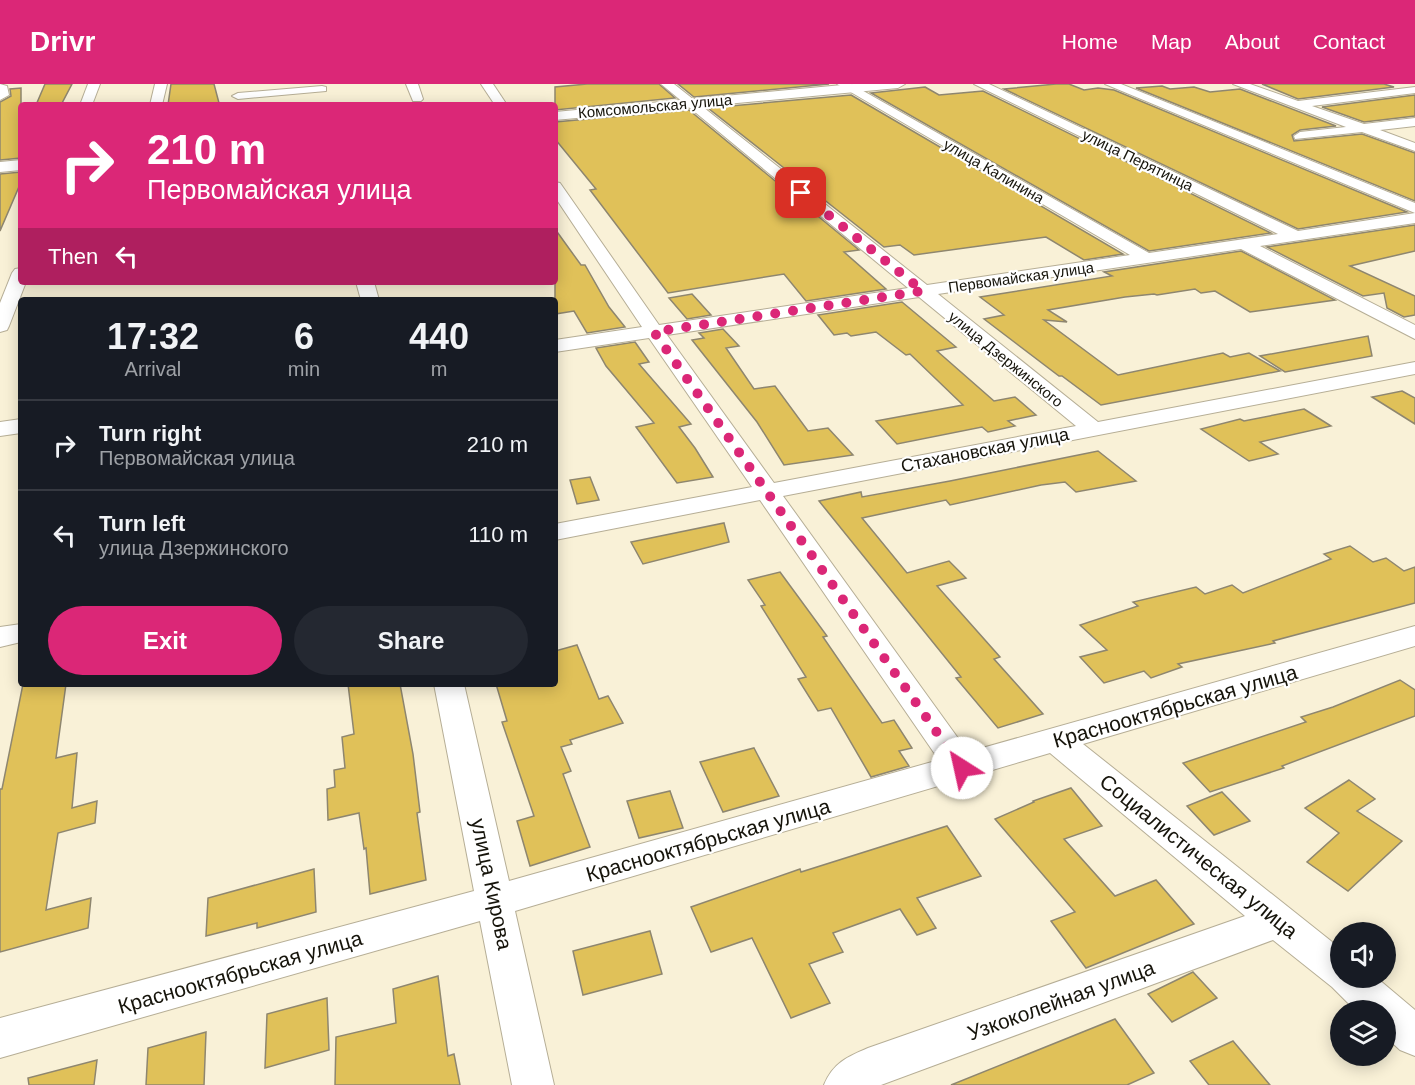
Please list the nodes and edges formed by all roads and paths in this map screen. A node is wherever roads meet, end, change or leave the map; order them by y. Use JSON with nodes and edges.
{"nodes":[{"id":1,"x":94,"y":84,"type":"edge"},
{"id":2,"x":161,"y":84,"type":"edge"},
{"id":3,"x":412,"y":84,"type":"edge"},
{"id":4,"x":487,"y":84,"type":"edge"},
{"id":5,"x":667,"y":84,"type":"edge"},
{"id":6,"x":898,"y":84,"type":"edge"},
{"id":7,"x":980,"y":84,"type":"edge"},
{"id":8,"x":1111,"y":84,"type":"edge"},
{"id":9,"x":1239,"y":84,"type":"edge"},
{"id":10,"x":0,"y":85,"type":"edge"},
{"id":11,"x":322,"y":86,"type":"edge"},
{"id":12,"x":847,"y":86,"type":"edge"},
{"id":13,"x":1415,"y":90,"type":"edge"},
{"id":14,"x":237,"y":95,"type":"edge"},
{"id":15,"x":0,"y":97,"type":"edge"},
{"id":16,"x":417,"y":99,"type":"dead end"},
{"id":17,"x":87,"y":102,"type":"edge"},
{"id":18,"x":157,"y":102,"type":"edge"},
{"id":19,"x":325,"y":102,"type":"edge"},
{"id":20,"x":499,"y":102,"type":"edge"},
{"id":21,"x":690,"y":103,"type":"junction"},
{"id":22,"x":1295,"y":104,"type":"junction"},
{"id":23,"x":558,"y":116,"type":"edge"},
{"id":24,"x":1415,"y":122,"type":"edge"},
{"id":25,"x":1360,"y":127,"type":"junction"},
{"id":26,"x":1300,"y":136,"type":"dead end"},
{"id":27,"x":1415,"y":147,"type":"edge"},
{"id":28,"x":18,"y":165,"type":"edge"},
{"id":29,"x":0,"y":167,"type":"edge"},
{"id":30,"x":558,"y":190,"type":"edge"},
{"id":31,"x":1415,"y":208,"type":"edge"},
{"id":32,"x":1415,"y":218,"type":"edge"},
{"id":33,"x":1296,"y":236,"type":"junction"},
{"id":34,"x":1244,"y":244,"type":"junction"},
{"id":35,"x":1146,"y":258,"type":"junction"},
{"id":36,"x":18,"y":281,"type":"edge"},
{"id":37,"x":923,"y":291,"type":"junction"},
{"id":38,"x":0,"y":326,"type":"edge"},
{"id":39,"x":654,"y":332,"type":"junction"},
{"id":40,"x":1415,"y":333,"type":"edge"},
{"id":41,"x":558,"y":346,"type":"edge"},
{"id":42,"x":1415,"y":368,"type":"edge"},
{"id":43,"x":18,"y":426,"type":"edge"},
{"id":44,"x":0,"y":429,"type":"edge"},
{"id":45,"x":1093,"y":429,"type":"junction"},
{"id":46,"x":768,"y":491,"type":"junction"},
{"id":47,"x":558,"y":531,"type":"edge"},
{"id":48,"x":18,"y":634,"type":"edge"},
{"id":49,"x":1415,"y":636,"type":"edge"},
{"id":50,"x":0,"y":637,"type":"edge"},
{"id":51,"x":450,"y":687,"type":"edge"},
{"id":52,"x":1056,"y":740,"type":"junction"},
{"id":53,"x":962,"y":768,"type":"junction"},
{"id":54,"x":495,"y":901,"type":"junction"},
{"id":55,"x":1280,"y":921,"type":"junction"},
{"id":56,"x":1330,"y":964,"type":"edge"},
{"id":57,"x":1359,"y":988,"type":"edge"},
{"id":58,"x":1373,"y":1000,"type":"edge"},
{"id":59,"x":1396,"y":1020,"type":"edge"},
{"id":60,"x":1415,"y":1036,"type":"edge"},
{"id":61,"x":0,"y":1038,"type":"edge"},
{"id":62,"x":533,"y":1085,"type":"edge"},
{"id":63,"x":845,"y":1085,"type":"edge"}],
"edges":[{"from":1,"to":17,"type":"street"},
{"from":2,"to":18,"type":"street"},
{"from":3,"to":16,"type":"street"},
{"from":4,"to":20,"type":"street"},
{"from":5,"to":21,"type":"street","name":"улица Дзержинского"},
{"from":6,"to":12,"type":"main road","name":"Комсомольская улица"},
{"from":7,"to":33,"type":"street","name":"улица Перятинца"},
{"from":8,"to":31,"type":"street"},
{"from":9,"to":22,"type":"street"},
{"from":10,"to":15,"type":"street"},
{"from":11,"to":14,"type":"street"},
{"from":11,"to":19,"type":"street"},
{"from":12,"to":21,"type":"main road","name":"Комсомольская улица"},
{"from":12,"to":35,"type":"street","name":"улица Калинина"},
{"from":13,"to":22,"type":"street"},
{"from":21,"to":23,"type":"main road","name":"Комсомольская улица"},
{"from":21,"to":37,"type":"street","name":"улица Дзержинского"},
{"from":22,"to":25,"type":"street"},
{"from":24,"to":25,"type":"street"},
{"from":25,"to":26,"type":"street"},
{"from":25,"to":27,"type":"street"},
{"from":28,"to":29,"type":"main road"},
{"from":30,"to":39,"type":"street"},
{"from":32,"to":33,"type":"street","name":"Первомайская улица"},
{"from":33,"to":34,"type":"street","name":"Первомайская улица"},
{"from":34,"to":35,"type":"street","name":"Первомайская улица"},
{"from":34,"to":40,"type":"street"},
{"from":35,"to":37,"type":"street","name":"Первомайская улица"},
{"from":36,"to":38,"type":"street"},
{"from":37,"to":39,"type":"street","name":"Первомайская улица"},
{"from":37,"to":45,"type":"street","name":"улица Дзержинского"},
{"from":39,"to":41,"type":"street","name":"Первомайская улица"},
{"from":39,"to":46,"type":"street"},
{"from":42,"to":45,"type":"street","name":"Стахановская улица"},
{"from":43,"to":44,"type":"street"},
{"from":45,"to":46,"type":"street","name":"Стахановская улица"},
{"from":46,"to":47,"type":"street","name":"Стахановская улица"},
{"from":46,"to":53,"type":"street"},
{"from":48,"to":50,"type":"street"},
{"from":49,"to":52,"type":"street","name":"Краснооктябрьская улица"},
{"from":51,"to":54,"type":"street","name":"улица Кирова"},
{"from":52,"to":53,"type":"street","name":"Краснооктябрьская улица"},
{"from":52,"to":55,"type":"street","name":"Социалистическая улица"},
{"from":53,"to":54,"type":"street","name":"Краснооктябрьская улица"},
{"from":54,"to":61,"type":"street","name":"Краснооктябрьская улица"},
{"from":54,"to":62,"type":"street","name":"улица Кирова"},
{"from":55,"to":56,"type":"street","name":"Социалистическая улица"},
{"from":55,"to":63,"type":"street","name":"Узкоколейная улица"},
{"from":57,"to":58,"type":"street"},
{"from":59,"to":60,"type":"street"}]}
